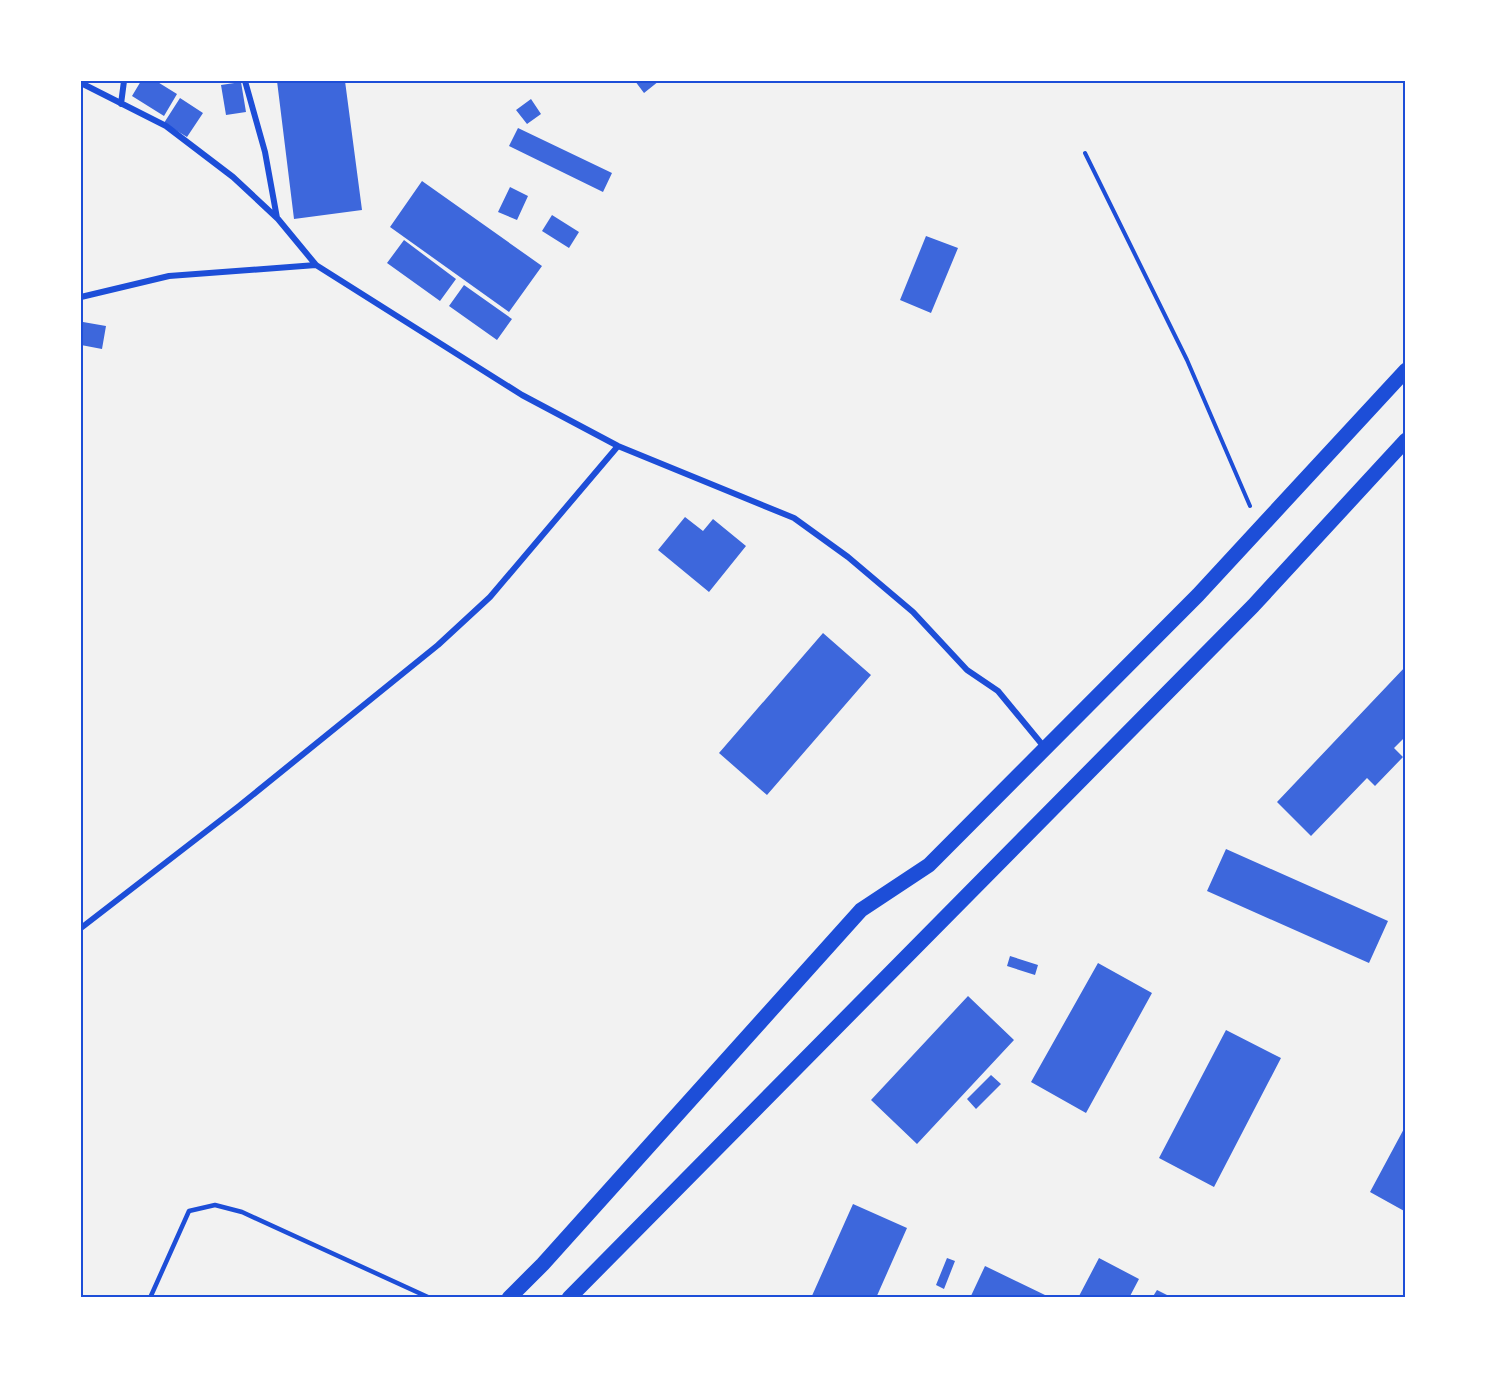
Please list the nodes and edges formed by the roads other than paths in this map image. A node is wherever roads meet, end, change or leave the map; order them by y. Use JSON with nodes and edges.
{"nodes":[{"id":1,"x":124,"y":81,"type":"edge"},
{"id":2,"x":246,"y":81,"type":"edge"},
{"id":3,"x":81,"y":83,"type":"edge"},
{"id":4,"x":121,"y":104,"type":"junction"},
{"id":5,"x":278,"y":219,"type":"junction"},
{"id":6,"x":316,"y":265,"type":"junction"},
{"id":7,"x":81,"y":297,"type":"edge"},
{"id":8,"x":1406,"y":370,"type":"edge"},
{"id":9,"x":1406,"y":440,"type":"edge"},
{"id":10,"x":618,"y":446,"type":"junction"},
{"id":11,"x":1045,"y":748,"type":"junction"},
{"id":12,"x":81,"y":928,"type":"edge"},
{"id":13,"x":150,"y":1298,"type":"edge"},
{"id":14,"x":430,"y":1298,"type":"edge"},
{"id":15,"x":509,"y":1298,"type":"edge"},
{"id":16,"x":569,"y":1298,"type":"edge"}],
"edges":[{"from":1,"to":4,"type":"street"},
{"from":2,"to":5,"type":"street"},
{"from":3,"to":4,"type":"street"},
{"from":4,"to":5,"type":"street"},
{"from":5,"to":6,"type":"street"},
{"from":6,"to":7,"type":"street"},
{"from":6,"to":10,"type":"street"},
{"from":8,"to":11,"type":"main road"},
{"from":9,"to":16,"type":"main road"},
{"from":10,"to":11,"type":"street"},
{"from":10,"to":12,"type":"street"},
{"from":11,"to":15,"type":"main road"},
{"from":13,"to":14,"type":"lane"}]}
